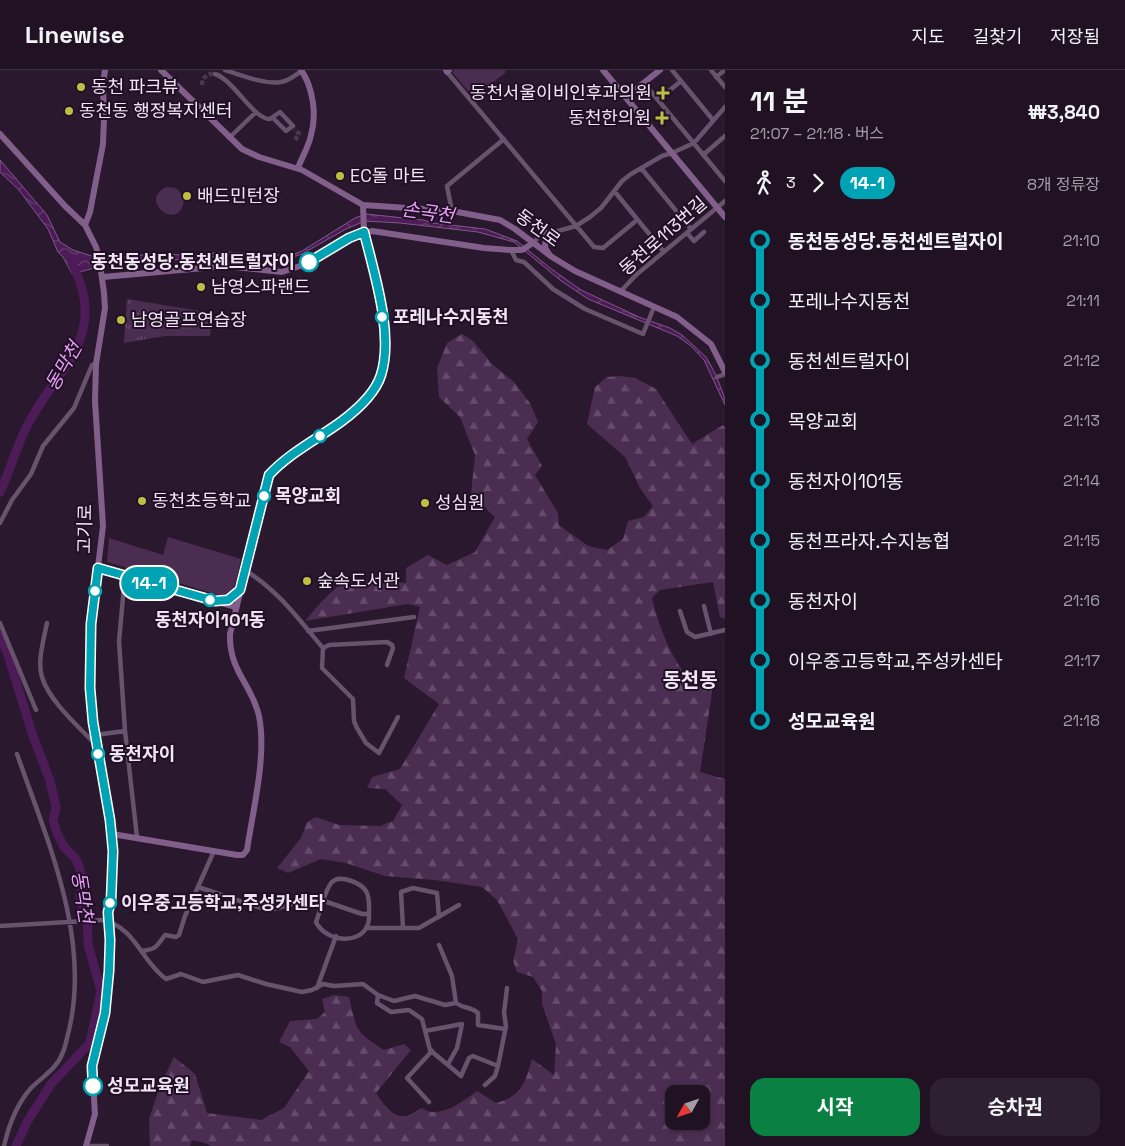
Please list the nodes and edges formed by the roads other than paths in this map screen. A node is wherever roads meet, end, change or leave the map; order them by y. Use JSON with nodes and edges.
{"nodes":[{"id":1,"x":105,"y":70,"type":"edge"},
{"id":2,"x":161,"y":70,"type":"edge"},
{"id":3,"x":225,"y":70,"type":"edge"},
{"id":4,"x":304,"y":70,"type":"edge"},
{"id":5,"x":603,"y":70,"type":"edge"},
{"id":6,"x":660,"y":70,"type":"edge"},
{"id":7,"x":672,"y":70,"type":"edge"},
{"id":8,"x":711,"y":70,"type":"edge"},
{"id":9,"x":725,"y":70,"type":"edge"},
{"id":10,"x":447,"y":71,"type":"edge"},
{"id":11,"x":215,"y":74,"type":"dead end"},
{"id":12,"x":716,"y":77,"type":"junction"},
{"id":13,"x":681,"y":81,"type":"junction"},
{"id":14,"x":644,"y":83,"type":"junction"},
{"id":15,"x":725,"y":87,"type":"edge"},
{"id":16,"x":626,"y":97,"type":"junction"},
{"id":17,"x":658,"y":100,"type":"junction"},
{"id":18,"x":725,"y":107,"type":"edge"},
{"id":19,"x":256,"y":112,"type":"junction"},
{"id":20,"x":273,"y":118,"type":"junction"},
{"id":21,"x":713,"y":120,"type":"junction"},
{"id":22,"x":0,"y":134,"type":"edge"},
{"id":23,"x":229,"y":138,"type":"junction"},
{"id":24,"x":724,"y":138,"type":"edge"},
{"id":25,"x":504,"y":139,"type":"junction"},
{"id":26,"x":694,"y":143,"type":"junction"},
{"id":27,"x":672,"y":154,"type":"junction"},
{"id":28,"x":703,"y":155,"type":"junction"},
{"id":29,"x":298,"y":168,"type":"junction"},
{"id":30,"x":641,"y":168,"type":"junction"},
{"id":31,"x":725,"y":181,"type":"edge"},
{"id":32,"x":615,"y":192,"type":"junction"},
{"id":33,"x":725,"y":201,"type":"edge"},
{"id":34,"x":363,"y":207,"type":"junction"},
{"id":35,"x":717,"y":208,"type":"junction"},
{"id":36,"x":452,"y":211,"type":"junction"},
{"id":37,"x":725,"y":217,"type":"edge"},
{"id":38,"x":637,"y":220,"type":"junction"},
{"id":39,"x":85,"y":226,"type":"junction"},
{"id":40,"x":576,"y":226,"type":"junction"},
{"id":41,"x":689,"y":231,"type":"junction"},
{"id":42,"x":364,"y":232,"type":"junction"},
{"id":43,"x":704,"y":232,"type":"dead end"},
{"id":44,"x":546,"y":233,"type":"junction"},
{"id":45,"x":533,"y":243,"type":"junction"},
{"id":46,"x":514,"y":250,"type":"junction"},
{"id":47,"x":664,"y":252,"type":"junction"},
{"id":48,"x":552,"y":257,"type":"junction"},
{"id":49,"x":103,"y":277,"type":"junction"},
{"id":50,"x":620,"y":292,"type":"junction"},
{"id":51,"x":654,"y":306,"type":"junction"},
{"id":52,"x":96,"y":364,"type":"junction"},
{"id":53,"x":725,"y":373,"type":"edge"},
{"id":54,"x":717,"y":377,"type":"dead end"},
{"id":55,"x":0,"y":523,"type":"edge"},
{"id":56,"x":98,"y":568,"type":"junction"},
{"id":57,"x":246,"y":571,"type":"junction"},
{"id":58,"x":125,"y":576,"type":"junction"},
{"id":59,"x":240,"y":590,"type":"junction"},
{"id":60,"x":215,"y":601,"type":"junction"},
{"id":61,"x":704,"y":606,"type":"dead end"},
{"id":62,"x":236,"y":607,"type":"junction"},
{"id":63,"x":680,"y":612,"type":"dead end"},
{"id":64,"x":414,"y":617,"type":"dead end"},
{"id":65,"x":0,"y":623,"type":"edge"},
{"id":66,"x":47,"y":623,"type":"dead end"},
{"id":67,"x":725,"y":630,"type":"edge"},
{"id":68,"x":308,"y":631,"type":"junction"},
{"id":69,"x":711,"y":634,"type":"junction"},
{"id":70,"x":324,"y":648,"type":"junction"},
{"id":71,"x":387,"y":666,"type":"dead end"},
{"id":72,"x":36,"y":710,"type":"dead end"},
{"id":73,"x":398,"y":718,"type":"dead end"},
{"id":74,"x":126,"y":731,"type":"junction"},
{"id":75,"x":95,"y":735,"type":"junction"},
{"id":76,"x":97,"y":746,"type":"junction"},
{"id":77,"x":17,"y":754,"type":"dead end"},
{"id":78,"x":112,"y":834,"type":"junction"},
{"id":79,"x":137,"y":837,"type":"junction"},
{"id":80,"x":214,"y":851,"type":"junction"},
{"id":81,"x":198,"y":887,"type":"junction"},
{"id":82,"x":324,"y":901,"type":"junction"},
{"id":83,"x":458,"y":905,"type":"dead end"},
{"id":84,"x":369,"y":914,"type":"junction"},
{"id":85,"x":438,"y":917,"type":"junction"},
{"id":86,"x":69,"y":922,"type":"junction"},
{"id":87,"x":110,"y":922,"type":"junction"},
{"id":88,"x":0,"y":926,"type":"edge"},
{"id":89,"x":368,"y":928,"type":"junction"},
{"id":90,"x":403,"y":928,"type":"junction"},
{"id":91,"x":336,"y":936,"type":"junction"},
{"id":92,"x":439,"y":945,"type":"dead end"},
{"id":93,"x":142,"y":951,"type":"junction"},
{"id":94,"x":316,"y":988,"type":"junction"},
{"id":95,"x":507,"y":988,"type":"dead end"},
{"id":96,"x":378,"y":995,"type":"junction"},
{"id":97,"x":456,"y":1003,"type":"junction"},
{"id":98,"x":505,"y":1029,"type":"junction"},
{"id":99,"x":425,"y":1030,"type":"junction"},
{"id":100,"x":432,"y":1051,"type":"junction"},
{"id":101,"x":448,"y":1064,"type":"junction"},
{"id":102,"x":498,"y":1066,"type":"junction"},
{"id":103,"x":485,"y":1085,"type":"dead end"},
{"id":104,"x":429,"y":1102,"type":"dead end"},
{"id":105,"x":4,"y":1146,"type":"edge"},
{"id":106,"x":86,"y":1146,"type":"edge"},
{"id":107,"x":107,"y":1146,"type":"edge"}],
"edges":[{"from":1,"to":39,"type":"street"},
{"from":2,"to":23,"type":"street","name":"동천로"},
{"from":3,"to":4,"type":"street"},
{"from":4,"to":29,"type":"street"},
{"from":5,"to":16,"type":"street"},
{"from":6,"to":14,"type":"street"},
{"from":7,"to":13,"type":"street"},
{"from":8,"to":12,"type":"street"},
{"from":9,"to":12,"type":"street"},
{"from":10,"to":25,"type":"street"},
{"from":11,"to":19,"type":"street"},
{"from":12,"to":15,"type":"street"},
{"from":13,"to":17,"type":"street"},
{"from":13,"to":21,"type":"street"},
{"from":14,"to":16,"type":"street"},
{"from":14,"to":17,"type":"street"},
{"from":16,"to":27,"type":"street"},
{"from":17,"to":26,"type":"street"},
{"from":18,"to":21,"type":"street"},
{"from":19,"to":20,"type":"street"},
{"from":19,"to":23,"type":"street"},
{"from":20,"to":20,"type":"street"},
{"from":21,"to":26,"type":"street"},
{"from":22,"to":39,"type":"street"},
{"from":23,"to":29,"type":"street","name":"동천로"},
{"from":24,"to":28,"type":"street"},
{"from":25,"to":36,"type":"street"},
{"from":25,"to":40,"type":"street"},
{"from":26,"to":27,"type":"street"},
{"from":26,"to":28,"type":"street"},
{"from":27,"to":30,"type":"street"},
{"from":27,"to":35,"type":"street"},
{"from":28,"to":31,"type":"street"},
{"from":29,"to":34,"type":"street","name":"동천로"},
{"from":30,"to":32,"type":"street"},
{"from":30,"to":41,"type":"street"},
{"from":32,"to":38,"type":"street"},
{"from":32,"to":40,"type":"street"},
{"from":33,"to":35,"type":"street","name":"동천로113번길"},
{"from":34,"to":36,"type":"street","name":"동천로"},
{"from":34,"to":42,"type":"street"},
{"from":35,"to":37,"type":"street"},
{"from":35,"to":41,"type":"street","name":"동천로113번길"},
{"from":36,"to":45,"type":"street","name":"동천로"},
{"from":38,"to":40,"type":"street"},
{"from":38,"to":47,"type":"street"},
{"from":39,"to":49,"type":"street","name":"고기로"},
{"from":40,"to":44,"type":"street"},
{"from":41,"to":43,"type":"street"},
{"from":41,"to":47,"type":"street","name":"동천로113번길"},
{"from":42,"to":46,"type":"street"},
{"from":42,"to":49,"type":"street"},
{"from":42,"to":57,"type":"street"},
{"from":44,"to":45,"type":"street"},
{"from":44,"to":48,"type":"street"},
{"from":45,"to":46,"type":"street"},
{"from":45,"to":48,"type":"street","name":"동천로"},
{"from":46,"to":51,"type":"street"},
{"from":47,"to":50,"type":"street","name":"동천로113번길"},
{"from":48,"to":50,"type":"street","name":"동천로"},
{"from":49,"to":52,"type":"street","name":"고기로"},
{"from":50,"to":51,"type":"street","name":"동천로"},
{"from":51,"to":53,"type":"street","name":"동천로"},
{"from":52,"to":55,"type":"street"},
{"from":52,"to":56,"type":"street","name":"고기로"},
{"from":53,"to":54,"type":"street"},
{"from":56,"to":58,"type":"street"},
{"from":56,"to":75,"type":"street","name":"고기로"},
{"from":57,"to":59,"type":"street"},
{"from":57,"to":68,"type":"street"},
{"from":58,"to":60,"type":"street"},
{"from":58,"to":74,"type":"street"},
{"from":59,"to":60,"type":"street"},
{"from":59,"to":62,"type":"street"},
{"from":60,"to":62,"type":"street"},
{"from":61,"to":69,"type":"street"},
{"from":62,"to":80,"type":"street"},
{"from":63,"to":69,"type":"street"},
{"from":64,"to":68,"type":"street"},
{"from":65,"to":72,"type":"street"},
{"from":66,"to":76,"type":"street"},
{"from":67,"to":69,"type":"street"},
{"from":68,"to":70,"type":"street"},
{"from":70,"to":71,"type":"street"},
{"from":70,"to":73,"type":"street"},
{"from":74,"to":75,"type":"street"},
{"from":74,"to":79,"type":"street"},
{"from":75,"to":76,"type":"street","name":"고기로"},
{"from":76,"to":78,"type":"street","name":"고기로"},
{"from":77,"to":86,"type":"street"},
{"from":78,"to":79,"type":"street"},
{"from":78,"to":87,"type":"street","name":"고기로"},
{"from":79,"to":80,"type":"street"},
{"from":80,"to":81,"type":"street"},
{"from":81,"to":82,"type":"street"},
{"from":81,"to":93,"type":"street"},
{"from":82,"to":84,"type":"street"},
{"from":82,"to":84,"type":"street"},
{"from":82,"to":91,"type":"street"},
{"from":83,"to":85,"type":"street"},
{"from":84,"to":89,"type":"street"},
{"from":85,"to":90,"type":"street"},
{"from":85,"to":90,"type":"street"},
{"from":86,"to":87,"type":"street"},
{"from":86,"to":88,"type":"street"},
{"from":86,"to":105,"type":"street"},
{"from":87,"to":93,"type":"street"},
{"from":87,"to":106,"type":"street","name":"고기로"},
{"from":89,"to":90,"type":"street"},
{"from":89,"to":91,"type":"street"},
{"from":91,"to":94,"type":"street"},
{"from":92,"to":97,"type":"street"},
{"from":93,"to":94,"type":"street"},
{"from":94,"to":96,"type":"street"},
{"from":95,"to":98,"type":"street"},
{"from":96,"to":97,"type":"street"},
{"from":96,"to":99,"type":"street"},
{"from":97,"to":98,"type":"street"},
{"from":98,"to":102,"type":"street"},
{"from":99,"to":100,"type":"street"},
{"from":99,"to":101,"type":"street"},
{"from":100,"to":101,"type":"street"},
{"from":100,"to":104,"type":"street"},
{"from":101,"to":102,"type":"street"},
{"from":102,"to":103,"type":"street"},
{"from":106,"to":107,"type":"street"}]}
